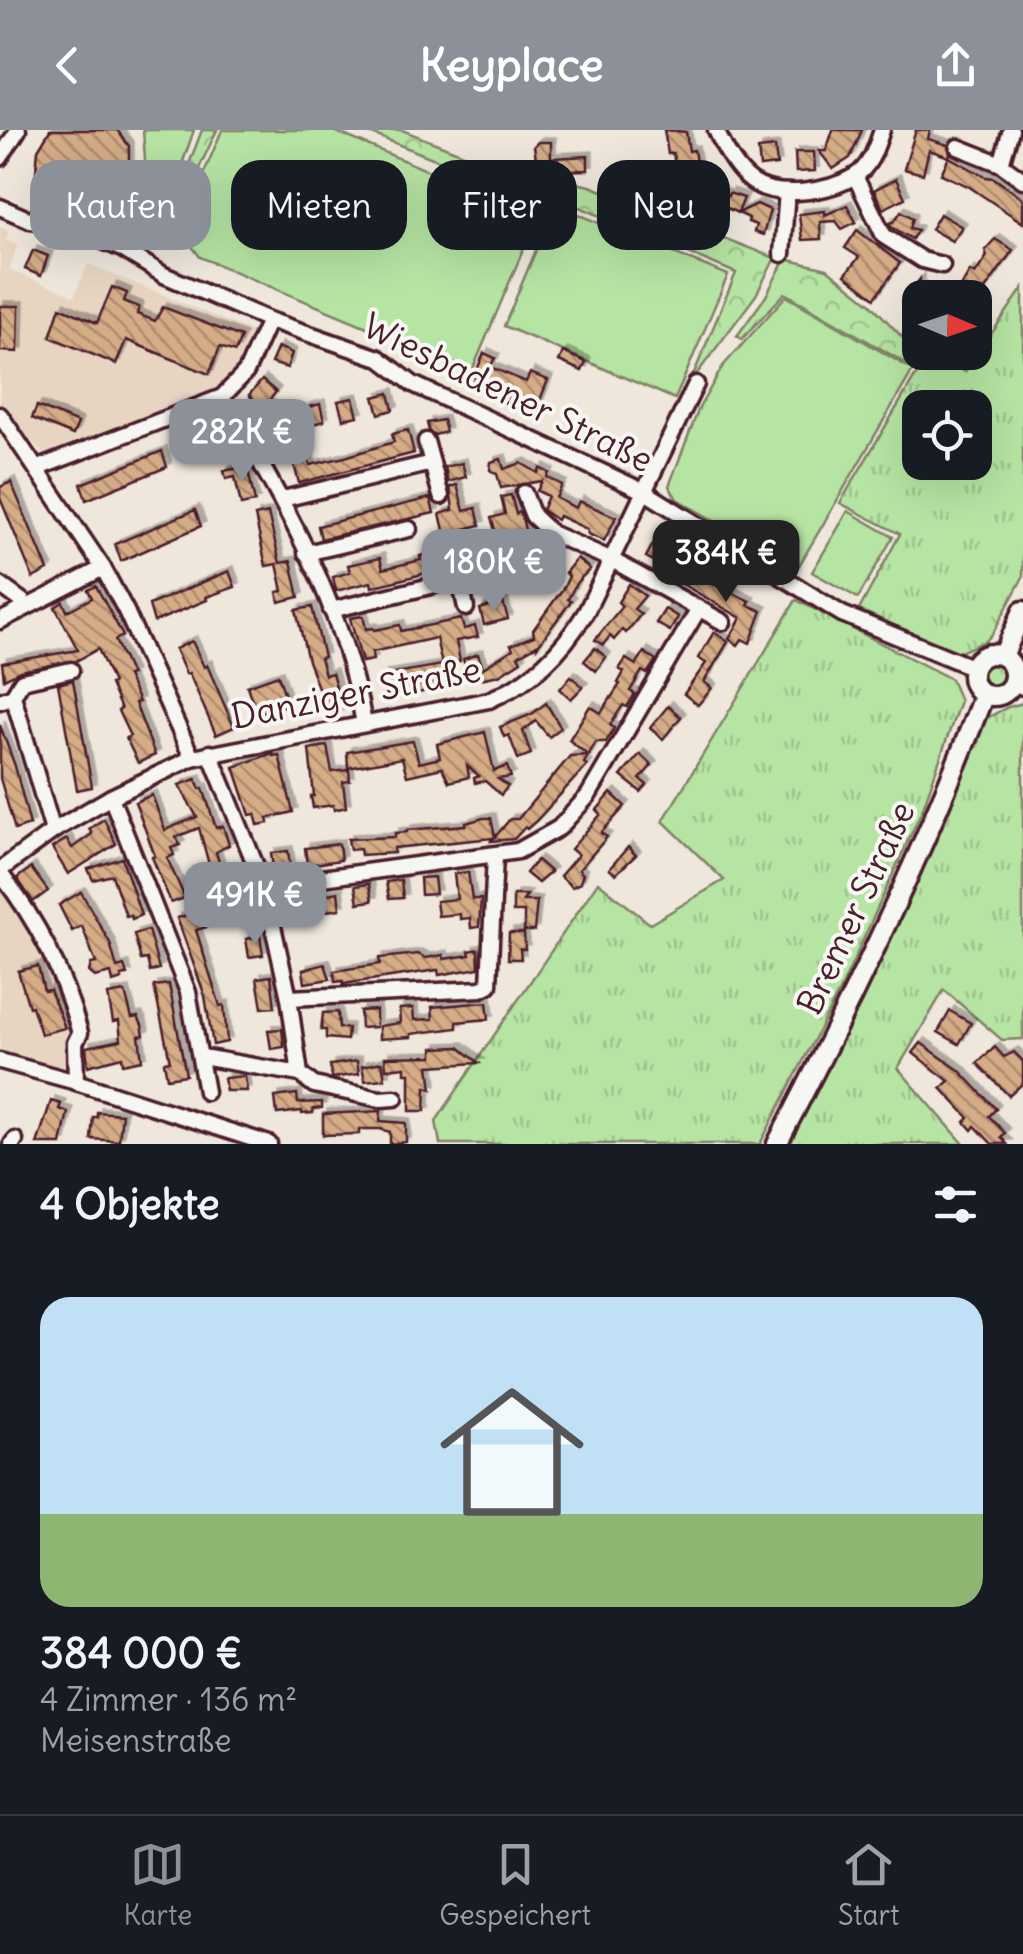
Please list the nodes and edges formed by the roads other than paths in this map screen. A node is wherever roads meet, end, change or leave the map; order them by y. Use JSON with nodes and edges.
{"nodes":[{"id":1,"x":18,"y":130,"type":"edge"},
{"id":2,"x":716,"y":130,"type":"edge"},
{"id":3,"x":882,"y":130,"type":"edge"},
{"id":4,"x":1011,"y":130,"type":"edge"},
{"id":5,"x":958,"y":147,"type":"dead end"},
{"id":6,"x":0,"y":158,"type":"edge"},
{"id":7,"x":1002,"y":164,"type":"junction"},
{"id":8,"x":855,"y":176,"type":"junction"},
{"id":9,"x":1023,"y":180,"type":"edge"},
{"id":10,"x":787,"y":192,"type":"junction"},
{"id":11,"x":0,"y":207,"type":"edge"},
{"id":12,"x":782,"y":254,"type":"dead end"},
{"id":13,"x":942,"y":264,"type":"dead end"},
{"id":14,"x":269,"y":320,"type":"junction"},
{"id":15,"x":696,"y":384,"type":"dead end"},
{"id":16,"x":222,"y":398,"type":"junction"},
{"id":17,"x":0,"y":415,"type":"edge"},
{"id":18,"x":426,"y":442,"type":"dead end"},
{"id":19,"x":432,"y":463,"type":"junction"},
{"id":20,"x":38,"y":468,"type":"junction"},
{"id":21,"x":644,"y":492,"type":"junction"},
{"id":22,"x":524,"y":493,"type":"dead end"},
{"id":23,"x":441,"y":496,"type":"dead end"},
{"id":24,"x":283,"y":499,"type":"junction"},
{"id":25,"x":409,"y":529,"type":"dead end"},
{"id":26,"x":306,"y":553,"type":"junction"},
{"id":27,"x":456,"y":560,"type":"dead end"},
{"id":28,"x":612,"y":560,"type":"junction"},
{"id":29,"x":103,"y":568,"type":"junction"},
{"id":30,"x":460,"y":579,"type":"junction"},
{"id":31,"x":0,"y":586,"type":"edge"},
{"id":32,"x":25,"y":608,"type":"junction"},
{"id":33,"x":466,"y":608,"type":"dead end"},
{"id":34,"x":331,"y":610,"type":"junction"},
{"id":35,"x":698,"y":610,"type":"junction"},
{"id":36,"x":1023,"y":611,"type":"edge"},
{"id":37,"x":0,"y":620,"type":"edge"},
{"id":38,"x":722,"y":622,"type":"dead end"},
{"id":39,"x":1003,"y":656,"type":"junction"},
{"id":40,"x":974,"y":668,"type":"junction"},
{"id":41,"x":71,"y":670,"type":"dead end"},
{"id":42,"x":1018,"y":685,"type":"edge"},
{"id":43,"x":984,"y":694,"type":"junction"},
{"id":44,"x":4,"y":697,"type":"edge"},
{"id":45,"x":364,"y":724,"type":"junction"},
{"id":46,"x":210,"y":753,"type":"junction"},
{"id":47,"x":192,"y":758,"type":"junction"},
{"id":48,"x":111,"y":797,"type":"junction"},
{"id":49,"x":53,"y":831,"type":"junction"},
{"id":50,"x":495,"y":856,"type":"junction"},
{"id":51,"x":0,"y":872,"type":"edge"},
{"id":52,"x":264,"y":886,"type":"junction"},
{"id":53,"x":289,"y":998,"type":"junction"},
{"id":54,"x":202,"y":1057,"type":"junction"},
{"id":55,"x":0,"y":1061,"type":"edge"},
{"id":56,"x":300,"y":1074,"type":"junction"},
{"id":57,"x":76,"y":1082,"type":"junction"},
{"id":58,"x":206,"y":1092,"type":"dead end"},
{"id":59,"x":395,"y":1098,"type":"dead end"},
{"id":60,"x":269,"y":1144,"type":"edge"},
{"id":61,"x":777,"y":1144,"type":"edge"}],
"edges":[{"from":1,"to":6,"type":"street"},
{"from":2,"to":10,"type":"street"},
{"from":3,"to":8,"type":"street"},
{"from":4,"to":7,"type":"street"},
{"from":5,"to":7,"type":"street"},
{"from":7,"to":9,"type":"street"},
{"from":8,"to":10,"type":"street"},
{"from":8,"to":13,"type":"street"},
{"from":10,"to":12,"type":"street"},
{"from":11,"to":14,"type":"street","name":"Wiesbadener Straße"},
{"from":14,"to":16,"type":"street"},
{"from":14,"to":21,"type":"street","name":"Wiesbadener Straße"},
{"from":15,"to":21,"type":"street","name":"Danziger Straße"},
{"from":16,"to":20,"type":"street"},
{"from":16,"to":24,"type":"street"},
{"from":17,"to":20,"type":"street"},
{"from":18,"to":19,"type":"street"},
{"from":19,"to":23,"type":"street"},
{"from":19,"to":24,"type":"street"},
{"from":20,"to":29,"type":"street"},
{"from":21,"to":28,"type":"street","name":"Danziger Straße"},
{"from":21,"to":40,"type":"street","name":"Wiesbadener Straße"},
{"from":22,"to":28,"type":"street"},
{"from":24,"to":26,"type":"street"},
{"from":25,"to":26,"type":"street"},
{"from":26,"to":34,"type":"street"},
{"from":27,"to":30,"type":"street"},
{"from":28,"to":35,"type":"street"},
{"from":28,"to":45,"type":"street","name":"Danziger Straße"},
{"from":29,"to":32,"type":"street"},
{"from":29,"to":47,"type":"street"},
{"from":30,"to":33,"type":"street"},
{"from":30,"to":34,"type":"street"},
{"from":31,"to":32,"type":"street"},
{"from":32,"to":37,"type":"street"},
{"from":34,"to":45,"type":"street"},
{"from":35,"to":38,"type":"street"},
{"from":35,"to":50,"type":"street"},
{"from":36,"to":39,"type":"main road"},
{"from":39,"to":40,"type":"main road"},
{"from":39,"to":42,"type":"main road"},
{"from":40,"to":43,"type":"main road"},
{"from":41,"to":44,"type":"street"},
{"from":42,"to":43,"type":"main road"},
{"from":43,"to":61,"type":"main road","name":"Bremer Straße"},
{"from":44,"to":49,"type":"street"},
{"from":45,"to":46,"type":"street","name":"Danziger Straße"},
{"from":46,"to":47,"type":"street","name":"Danziger Straße"},
{"from":46,"to":52,"type":"street"},
{"from":47,"to":48,"type":"street","name":"Danziger Straße"},
{"from":48,"to":49,"type":"street","name":"Danziger Straße"},
{"from":48,"to":54,"type":"street"},
{"from":49,"to":51,"type":"street","name":"Danziger Straße"},
{"from":50,"to":52,"type":"street"},
{"from":50,"to":53,"type":"street"},
{"from":51,"to":57,"type":"street"},
{"from":52,"to":53,"type":"street"},
{"from":53,"to":56,"type":"street"},
{"from":54,"to":56,"type":"street"},
{"from":54,"to":58,"type":"street"},
{"from":55,"to":57,"type":"street"},
{"from":56,"to":59,"type":"street"},
{"from":57,"to":60,"type":"street"}]}
